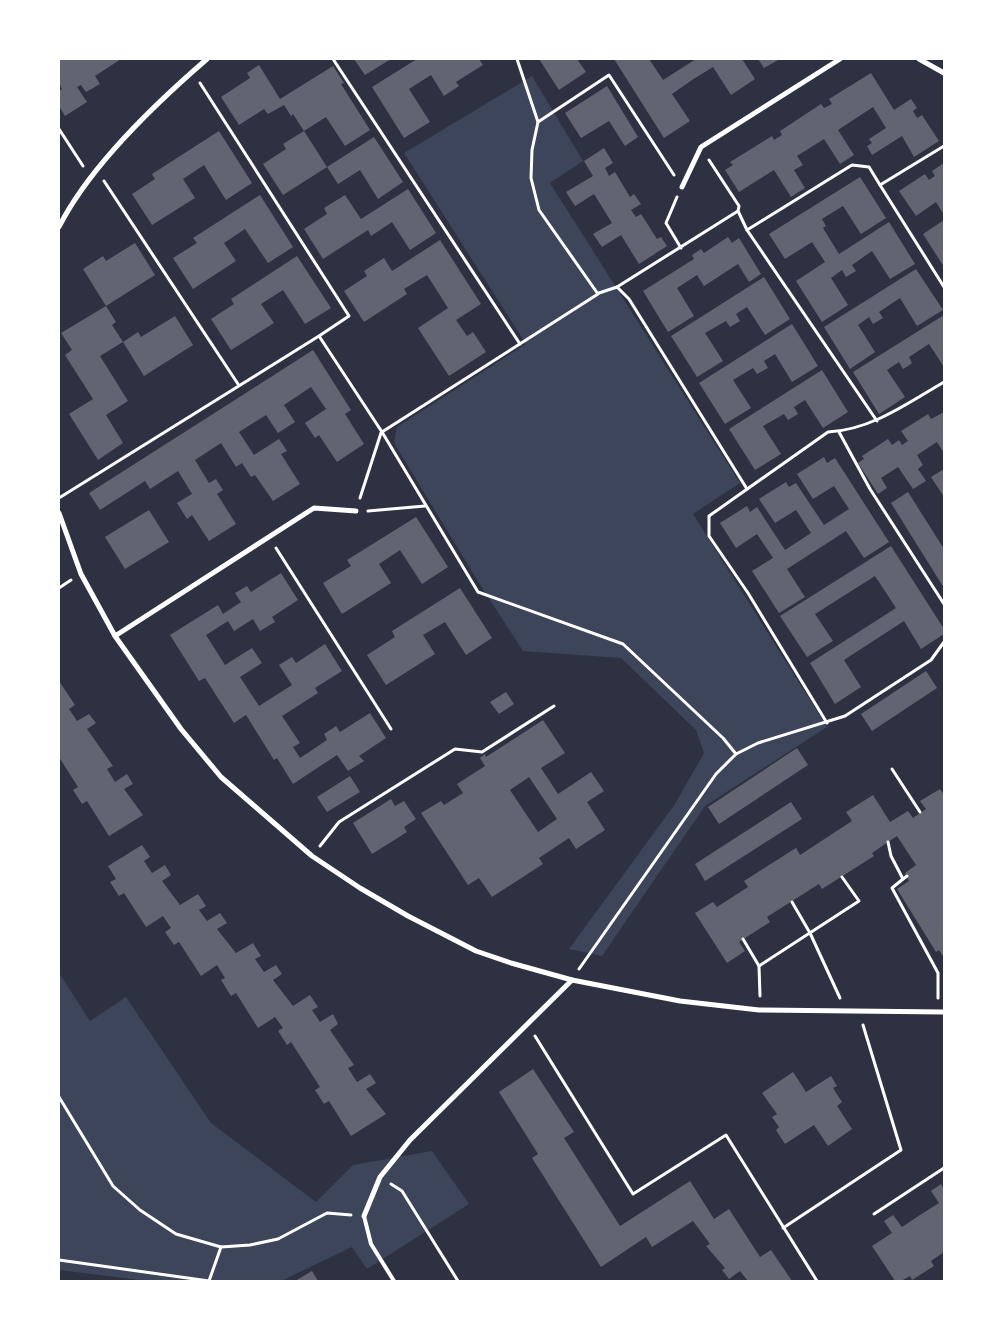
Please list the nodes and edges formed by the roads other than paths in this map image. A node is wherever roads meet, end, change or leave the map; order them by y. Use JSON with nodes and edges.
{"nodes":[{"id":1,"x":207,"y":59,"type":"edge"},
{"id":2,"x":840,"y":59,"type":"edge"},
{"id":3,"x":918,"y":59,"type":"edge"},
{"id":4,"x":944,"y":73,"type":"edge"},
{"id":5,"x":682,"y":187,"type":"road end"},
{"id":6,"x":59,"y":227,"type":"edge"},
{"id":7,"x":356,"y":512,"type":"road end"},
{"id":8,"x":59,"y":513,"type":"edge"},
{"id":9,"x":115,"y":636,"type":"junction"},
{"id":10,"x":572,"y":980,"type":"junction"},
{"id":11,"x":941,"y":1012,"type":"edge"},
{"id":12,"x":364,"y":1216,"type":"joint"},
{"id":13,"x":394,"y":1281,"type":"edge"}],
"edges":[{"from":1,"to":6,"type":"street"},
{"from":2,"to":5,"type":"street"},
{"from":3,"to":4,"type":"street"},
{"from":7,"to":9,"type":"street"},
{"from":8,"to":9,"type":"street"},
{"from":9,"to":10,"type":"street"},
{"from":10,"to":11,"type":"street"},
{"from":10,"to":12,"type":"street"},
{"from":12,"to":13,"type":"lane"}]}
